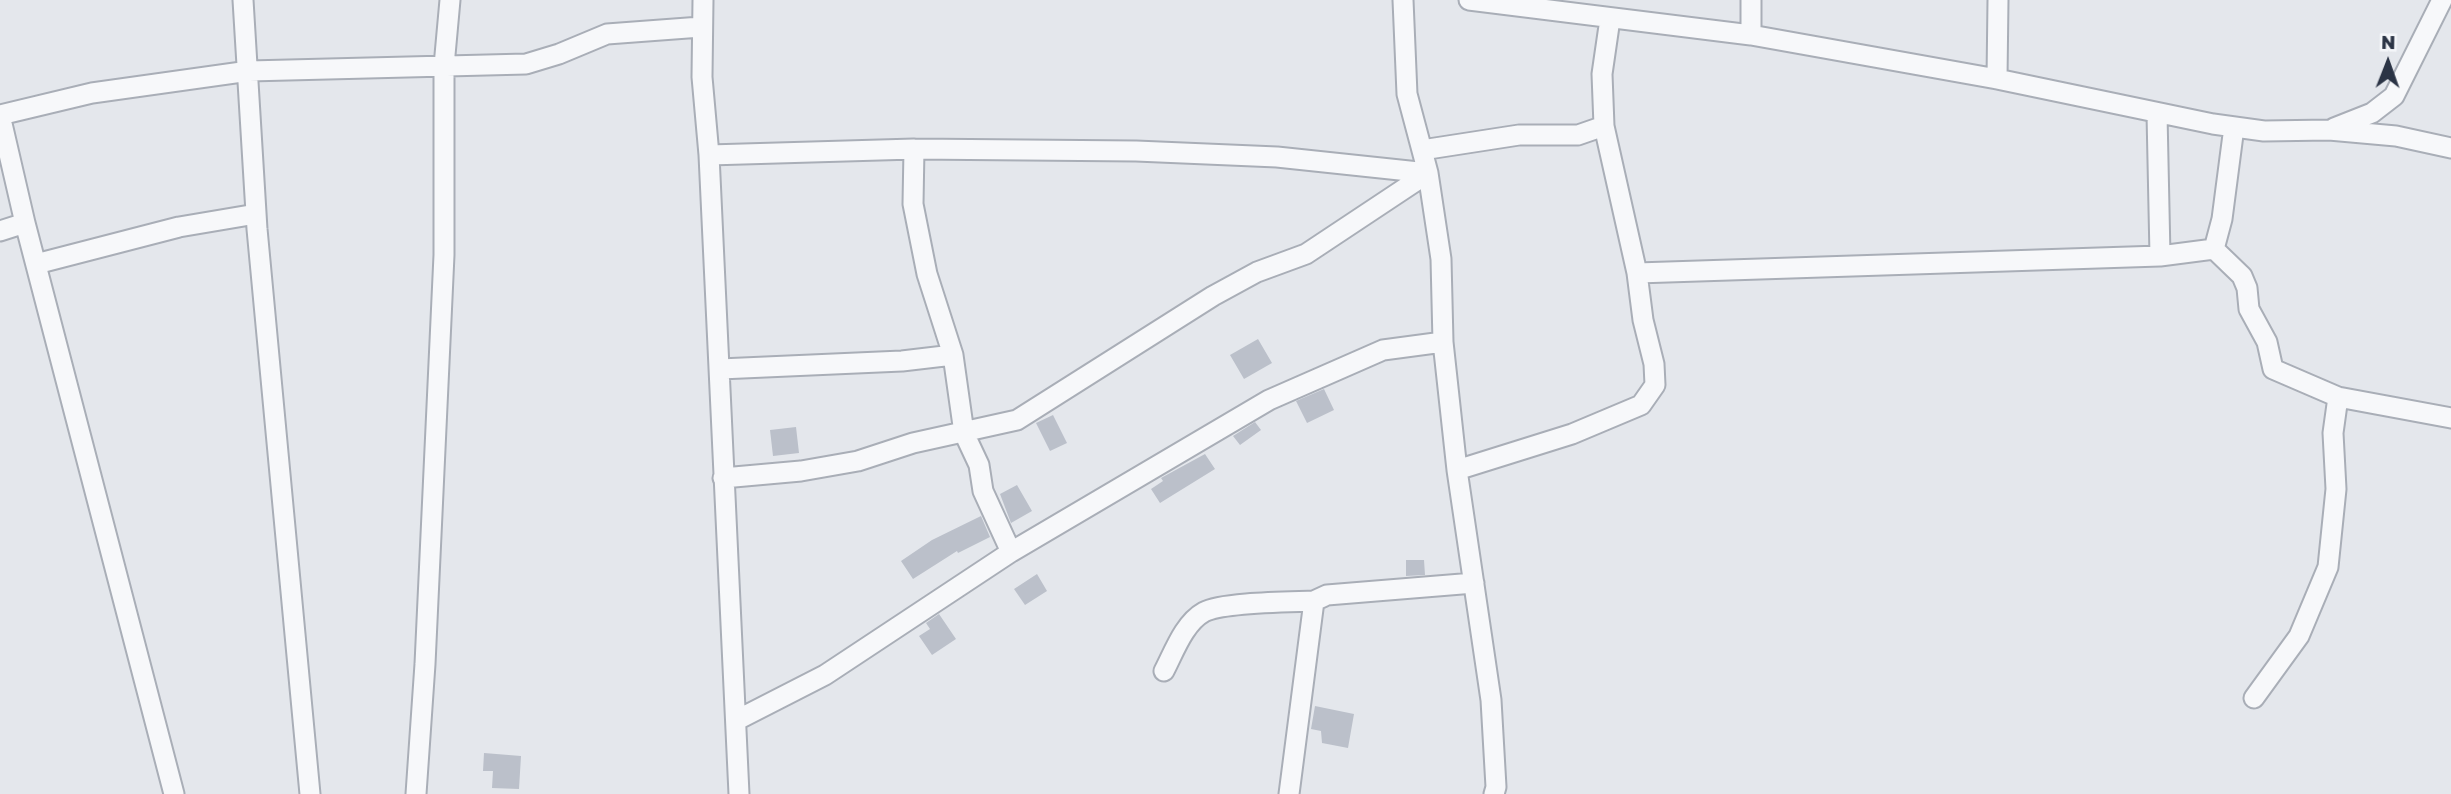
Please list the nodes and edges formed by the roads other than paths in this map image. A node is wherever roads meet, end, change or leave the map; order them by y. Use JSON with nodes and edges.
{"nodes":[{"id":1,"x":243,"y":0,"type":"edge"},
{"id":2,"x":450,"y":0,"type":"edge"},
{"id":3,"x":703,"y":0,"type":"edge"},
{"id":4,"x":1403,"y":0,"type":"edge"},
{"id":5,"x":1469,"y":0,"type":"edge"},
{"id":6,"x":1751,"y":0,"type":"edge"},
{"id":7,"x":1997,"y":0,"type":"edge"},
{"id":8,"x":2442,"y":0,"type":"edge"},
{"id":9,"x":1610,"y":19,"type":"junction"},
{"id":10,"x":702,"y":27,"type":"junction"},
{"id":11,"x":1751,"y":35,"type":"junction"},
{"id":12,"x":444,"y":66,"type":"junction"},
{"id":13,"x":249,"y":71,"type":"junction"},
{"id":14,"x":1997,"y":79,"type":"junction"},
{"id":15,"x":2157,"y":114,"type":"junction"},
{"id":16,"x":0,"y":115,"type":"edge"},
{"id":17,"x":1605,"y":126,"type":"junction"},
{"id":18,"x":2234,"y":127,"type":"junction"},
{"id":19,"x":2329,"y":130,"type":"junction"},
{"id":20,"x":2451,"y":148,"type":"edge"},
{"id":21,"x":914,"y":149,"type":"junction"},
{"id":22,"x":1422,"y":150,"type":"junction"},
{"id":23,"x":709,"y":155,"type":"junction"},
{"id":24,"x":1428,"y":173,"type":"junction"},
{"id":25,"x":256,"y":214,"type":"junction"},
{"id":26,"x":25,"y":223,"type":"junction"},
{"id":27,"x":0,"y":231,"type":"edge"},
{"id":28,"x":2214,"y":249,"type":"junction"},
{"id":29,"x":2160,"y":256,"type":"junction"},
{"id":30,"x":36,"y":264,"type":"junction"},
{"id":31,"x":1637,"y":273,"type":"junction"},
{"id":32,"x":1443,"y":342,"type":"junction"},
{"id":33,"x":953,"y":355,"type":"junction"},
{"id":34,"x":720,"y":369,"type":"junction"},
{"id":35,"x":2338,"y":397,"type":"junction"},
{"id":36,"x":2451,"y":418,"type":"edge"},
{"id":37,"x":964,"y":433,"type":"junction"},
{"id":38,"x":1457,"y":470,"type":"junction"},
{"id":39,"x":723,"y":478,"type":"junction"},
{"id":40,"x":1012,"y":552,"type":"junction"},
{"id":41,"x":1474,"y":583,"type":"junction"},
{"id":42,"x":1314,"y":601,"type":"junction"},
{"id":43,"x":1164,"y":671,"type":"dead end"},
{"id":44,"x":2254,"y":698,"type":"dead end"},
{"id":45,"x":737,"y":720,"type":"junction"},
{"id":46,"x":174,"y":794,"type":"edge"},
{"id":47,"x":310,"y":794,"type":"edge"},
{"id":48,"x":416,"y":794,"type":"edge"},
{"id":49,"x":740,"y":794,"type":"edge"},
{"id":50,"x":1289,"y":794,"type":"edge"},
{"id":51,"x":1494,"y":794,"type":"edge"}],
"edges":[{"from":1,"to":13,"type":"street"},
{"from":2,"to":12,"type":"street"},
{"from":3,"to":10,"type":"street"},
{"from":4,"to":22,"type":"street"},
{"from":5,"to":9,"type":"street"},
{"from":6,"to":11,"type":"street"},
{"from":7,"to":14,"type":"street"},
{"from":8,"to":19,"type":"street"},
{"from":9,"to":11,"type":"street"},
{"from":9,"to":17,"type":"street"},
{"from":10,"to":12,"type":"street"},
{"from":10,"to":23,"type":"street"},
{"from":11,"to":14,"type":"street"},
{"from":12,"to":13,"type":"street"},
{"from":12,"to":48,"type":"street"},
{"from":13,"to":16,"type":"street"},
{"from":13,"to":25,"type":"street"},
{"from":14,"to":15,"type":"street"},
{"from":15,"to":18,"type":"street"},
{"from":15,"to":29,"type":"street"},
{"from":16,"to":26,"type":"street"},
{"from":17,"to":22,"type":"street"},
{"from":17,"to":31,"type":"street"},
{"from":18,"to":19,"type":"street"},
{"from":18,"to":28,"type":"street"},
{"from":19,"to":20,"type":"street"},
{"from":21,"to":23,"type":"street"},
{"from":21,"to":24,"type":"street"},
{"from":21,"to":33,"type":"street"},
{"from":22,"to":24,"type":"street"},
{"from":23,"to":34,"type":"street"},
{"from":24,"to":32,"type":"street"},
{"from":24,"to":37,"type":"street"},
{"from":25,"to":30,"type":"street"},
{"from":25,"to":47,"type":"street"},
{"from":26,"to":27,"type":"street"},
{"from":26,"to":30,"type":"street"},
{"from":28,"to":29,"type":"street"},
{"from":28,"to":35,"type":"street"},
{"from":29,"to":31,"type":"street"},
{"from":30,"to":46,"type":"street"},
{"from":31,"to":38,"type":"street"},
{"from":32,"to":38,"type":"street"},
{"from":32,"to":40,"type":"street"},
{"from":33,"to":34,"type":"street"},
{"from":33,"to":37,"type":"street"},
{"from":34,"to":39,"type":"street"},
{"from":35,"to":36,"type":"street"},
{"from":35,"to":44,"type":"street"},
{"from":37,"to":39,"type":"street"},
{"from":37,"to":40,"type":"street"},
{"from":38,"to":41,"type":"street"},
{"from":39,"to":45,"type":"street"},
{"from":40,"to":45,"type":"street"},
{"from":41,"to":42,"type":"street"},
{"from":41,"to":51,"type":"street"},
{"from":42,"to":43,"type":"street"},
{"from":42,"to":50,"type":"street"},
{"from":45,"to":49,"type":"street"}]}
